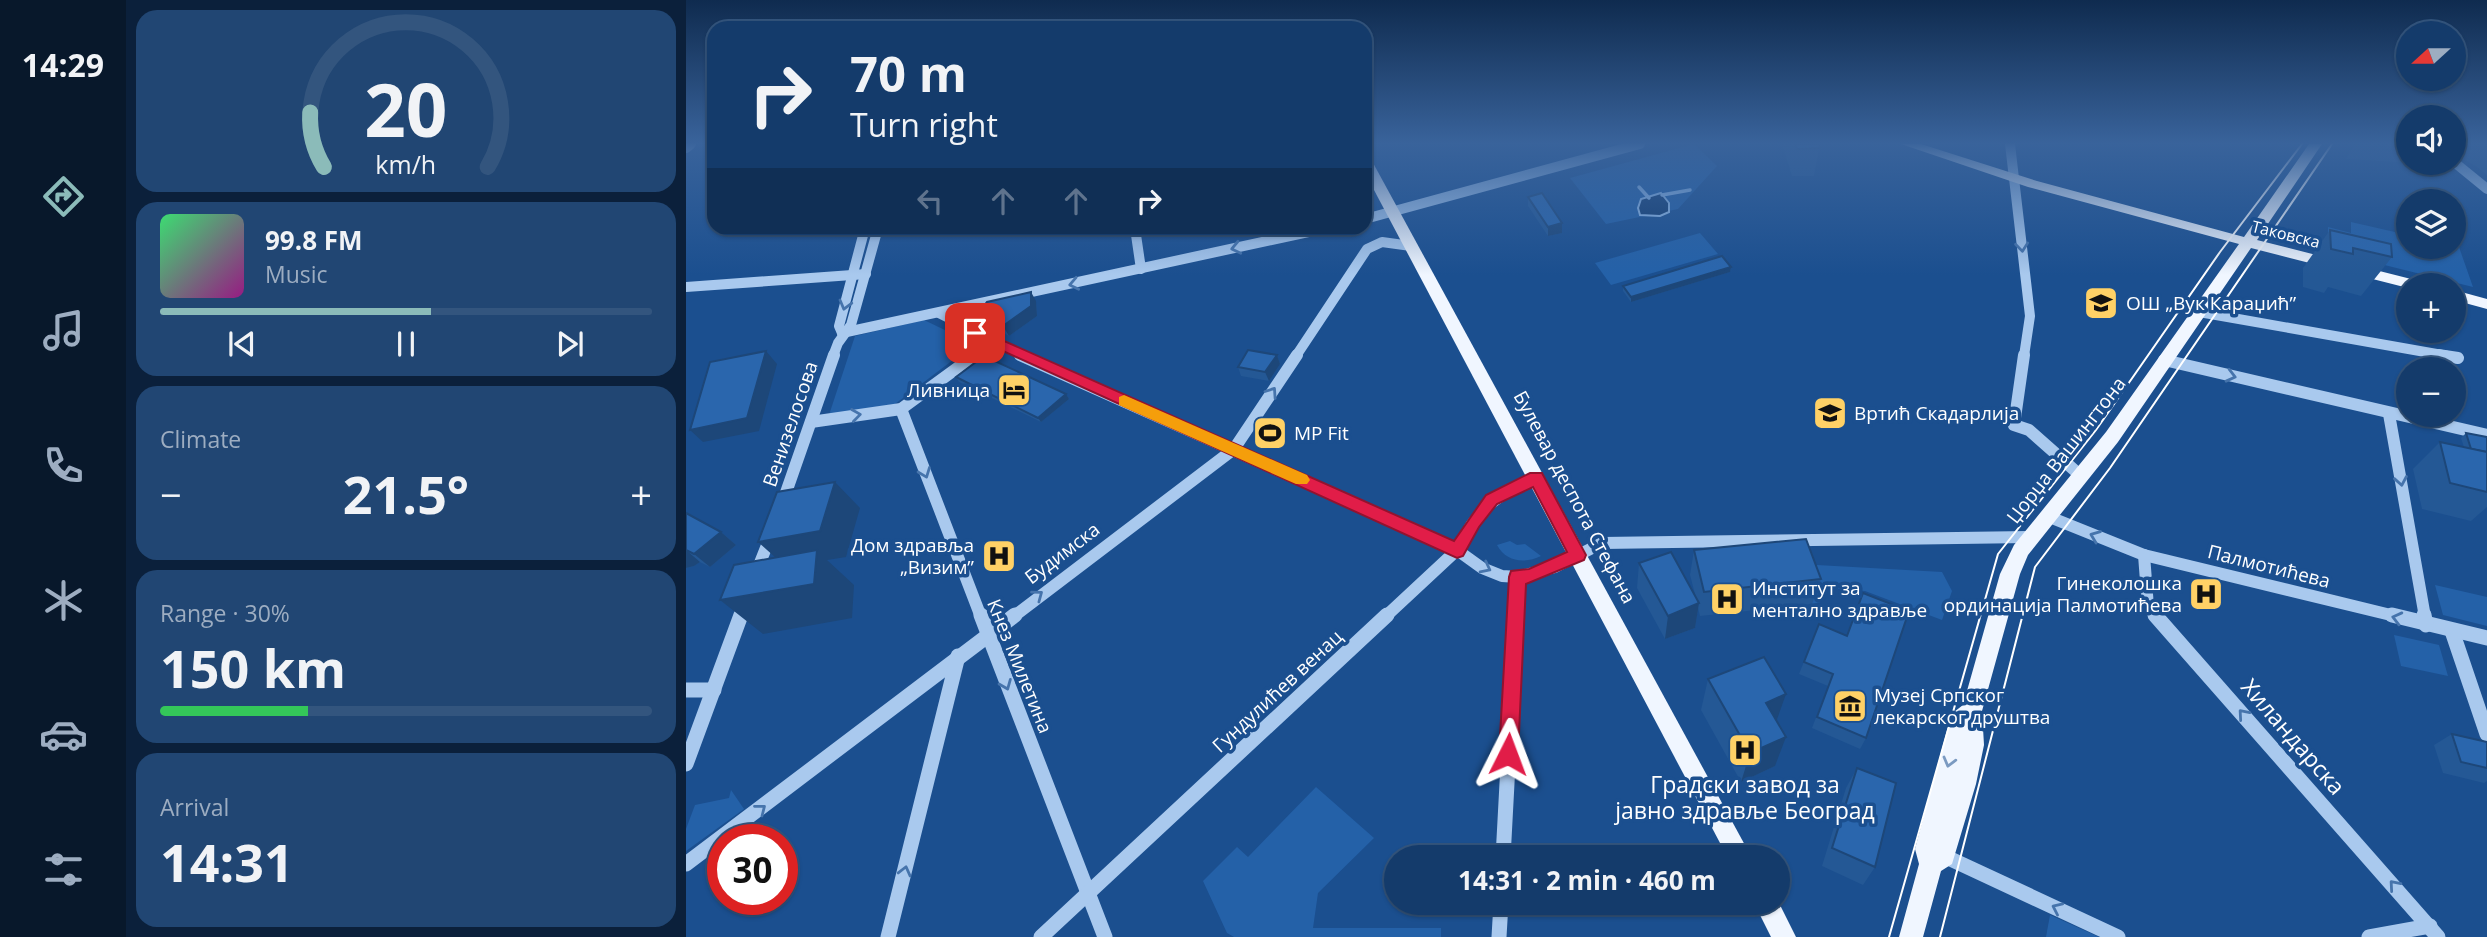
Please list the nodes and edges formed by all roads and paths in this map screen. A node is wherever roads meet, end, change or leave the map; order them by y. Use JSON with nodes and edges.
{"nodes":[{"id":1,"x":1379,"y":188,"type":"edge"},
{"id":2,"x":1481,"y":188,"type":"edge"},
{"id":3,"x":2015,"y":188,"type":"edge"},
{"id":4,"x":2042,"y":188,"type":"edge"},
{"id":5,"x":2287,"y":188,"type":"edge"},
{"id":6,"x":1392,"y":212,"type":"junction"},
{"id":7,"x":1372,"y":217,"type":"edge"},
{"id":8,"x":865,"y":235,"type":"edge"},
{"id":9,"x":876,"y":235,"type":"edge"},
{"id":10,"x":1136,"y":235,"type":"edge"},
{"id":11,"x":1296,"y":235,"type":"edge"},
{"id":12,"x":2249,"y":244,"type":"junction"},
{"id":13,"x":1411,"y":246,"type":"junction"},
{"id":14,"x":1141,"y":270,"type":"junction"},
{"id":15,"x":866,"y":274,"type":"junction"},
{"id":16,"x":853,"y":276,"type":"junction"},
{"id":17,"x":2396,"y":280,"type":"edge"},
{"id":18,"x":686,"y":287,"type":"edge"},
{"id":19,"x":2466,"y":298,"type":"edge"},
{"id":20,"x":2487,"y":304,"type":"edge"},
{"id":21,"x":2199,"y":312,"type":"junction"},
{"id":22,"x":939,"y":313,"type":"junction"},
{"id":23,"x":842,"y":333,"type":"junction"},
{"id":24,"x":992,"y":342,"type":"junction"},
{"id":25,"x":2452,"y":357,"type":"edge"},
{"id":26,"x":2164,"y":360,"type":"junction"},
{"id":27,"x":901,"y":409,"type":"junction"},
{"id":28,"x":2389,"y":414,"type":"junction"},
{"id":29,"x":811,"y":422,"type":"junction"},
{"id":30,"x":2487,"y":435,"type":"edge"},
{"id":31,"x":1234,"y":449,"type":"junction"},
{"id":32,"x":2081,"y":476,"type":"junction"},
{"id":33,"x":1536,"y":478,"type":"junction"},
{"id":34,"x":2047,"y":516,"type":"junction"},
{"id":35,"x":2029,"y":537,"type":"junction"},
{"id":36,"x":1457,"y":551,"type":"junction"},
{"id":37,"x":1578,"y":555,"type":"junction"},
{"id":38,"x":2144,"y":555,"type":"junction"},
{"id":39,"x":1518,"y":577,"type":"junction"},
{"id":40,"x":2426,"y":625,"type":"junction"},
{"id":41,"x":2452,"y":631,"type":"junction"},
{"id":42,"x":986,"y":634,"type":"junction"},
{"id":43,"x":2487,"y":638,"type":"edge"},
{"id":44,"x":958,"y":656,"type":"junction"},
{"id":45,"x":686,"y":690,"type":"edge"},
{"id":46,"x":714,"y":690,"type":"junction"},
{"id":47,"x":2487,"y":734,"type":"edge"},
{"id":48,"x":686,"y":764,"type":"edge"},
{"id":49,"x":1504,"y":845,"type":"edge"},
{"id":50,"x":1734,"y":845,"type":"edge"},
{"id":51,"x":1937,"y":860,"type":"junction"},
{"id":52,"x":686,"y":864,"type":"edge"},
{"id":53,"x":1090,"y":890,"type":"junction"},
{"id":54,"x":1500,"y":915,"type":"edge"},
{"id":55,"x":1772,"y":915,"type":"edge"},
{"id":56,"x":2434,"y":932,"type":"edge"},
{"id":57,"x":888,"y":937,"type":"edge"},
{"id":58,"x":1041,"y":937,"type":"edge"},
{"id":59,"x":1105,"y":937,"type":"edge"},
{"id":60,"x":1499,"y":937,"type":"edge"},
{"id":61,"x":1784,"y":937,"type":"edge"},
{"id":62,"x":1911,"y":937,"type":"edge"},
{"id":63,"x":2118,"y":937,"type":"edge"},
{"id":64,"x":2369,"y":937,"type":"edge"}],
"edges":[{"from":1,"to":6,"type":"main road","name":"Булевар деспота Стефана"},
{"from":2,"to":6,"type":"street"},
{"from":3,"to":32,"type":"street","one_way":true},
{"from":4,"to":12,"type":"main road","name":"Таковска"},
{"from":5,"to":12,"type":"main road","name":"Џорџа Вашингтона"},
{"from":6,"to":7,"type":"street"},
{"from":6,"to":13,"type":"main road","name":"Булевар деспота Стефана"},
{"from":8,"to":16,"type":"street","name":"Венизелосова"},
{"from":9,"to":15,"type":"street","name":"Венизелосова"},
{"from":10,"to":14,"type":"street"},
{"from":11,"to":14,"type":"street","one_way":true},
{"from":12,"to":17,"type":"main road","name":"Таковска"},
{"from":12,"to":21,"type":"main road","name":"Џорџа Вашингтона"},
{"from":31,"to":13,"type":"street","name":"Будимска","one_way":true},
{"from":13,"to":33,"type":"main road","name":"Булевар деспота Стефана"},
{"from":14,"to":22,"type":"street","one_way":true},
{"from":15,"to":16,"type":"street"},
{"from":15,"to":23,"type":"street","name":"Венизелосова"},
{"from":16,"to":18,"type":"street"},
{"from":16,"to":23,"type":"street","name":"Венизелосова","one_way":true},
{"from":19,"to":20,"type":"main road"},
{"from":21,"to":25,"type":"street"},
{"from":21,"to":26,"type":"main road","name":"Џорџа Вашингтона"},
{"from":22,"to":23,"type":"street"},
{"from":22,"to":24,"type":"street"},
{"from":23,"to":29,"type":"street","name":"Венизелосова"},
{"from":24,"to":27,"type":"street"},
{"from":24,"to":31,"type":"street"},
{"from":26,"to":28,"type":"street","one_way":true},
{"from":26,"to":32,"type":"main road","name":"Џорџа Вашингтона"},
{"from":29,"to":27,"type":"street","one_way":true},
{"from":27,"to":42,"type":"street","name":"Кнез Милетина","one_way":true},
{"from":28,"to":30,"type":"street"},
{"from":28,"to":40,"type":"street","one_way":true},
{"from":29,"to":46,"type":"street","name":"Венизелосова"},
{"from":31,"to":36,"type":"street"},
{"from":42,"to":31,"type":"street","name":"Будимска","one_way":true},
{"from":32,"to":34,"type":"main road","name":"Џорџа Вашингтона"},
{"from":33,"to":36,"type":"street","name":"Гундулићев венац"},
{"from":33,"to":37,"type":"main road","name":"Булевар деспота Стефана"},
{"from":34,"to":35,"type":"main road","name":"Џорџа Вашингтона"},
{"from":38,"to":34,"type":"street","name":"Палмотићева","one_way":true},
{"from":35,"to":37,"type":"street"},
{"from":35,"to":51,"type":"main road","name":"Џорџа Вашингтона"},
{"from":36,"to":39,"type":"street","one_way":true},
{"from":36,"to":53,"type":"street","name":"Гундулићев венац"},
{"from":37,"to":39,"type":"street"},
{"from":37,"to":50,"type":"main road","name":"Булевар деспота Стефана"},
{"from":40,"to":38,"type":"street","name":"Палмотићева","one_way":true},
{"from":56,"to":38,"type":"street","name":"Хиландарска","one_way":true},
{"from":39,"to":49,"type":"street"},
{"from":40,"to":41,"type":"street","name":"Палмотићева"},
{"from":41,"to":43,"type":"street","name":"Палмотићева"},
{"from":41,"to":47,"type":"street"},
{"from":42,"to":44,"type":"street","name":"Будимска"},
{"from":42,"to":53,"type":"street","name":"Кнез Милетина","one_way":true},
{"from":52,"to":44,"type":"street","name":"Будимска","one_way":true},
{"from":57,"to":44,"type":"street","one_way":true},
{"from":45,"to":46,"type":"street"},
{"from":46,"to":48,"type":"street","name":"Венизелосова"},
{"from":51,"to":62,"type":"main road","name":"Џорџа Вашингтона"},
{"from":63,"to":51,"type":"street","one_way":true},
{"from":53,"to":58,"type":"street","name":"Гундулићев венац"},
{"from":53,"to":59,"type":"street","name":"Кнез Милетина"},
{"from":54,"to":60,"type":"street"},
{"from":55,"to":61,"type":"main road"},
{"from":56,"to":64,"type":"street"}]}
